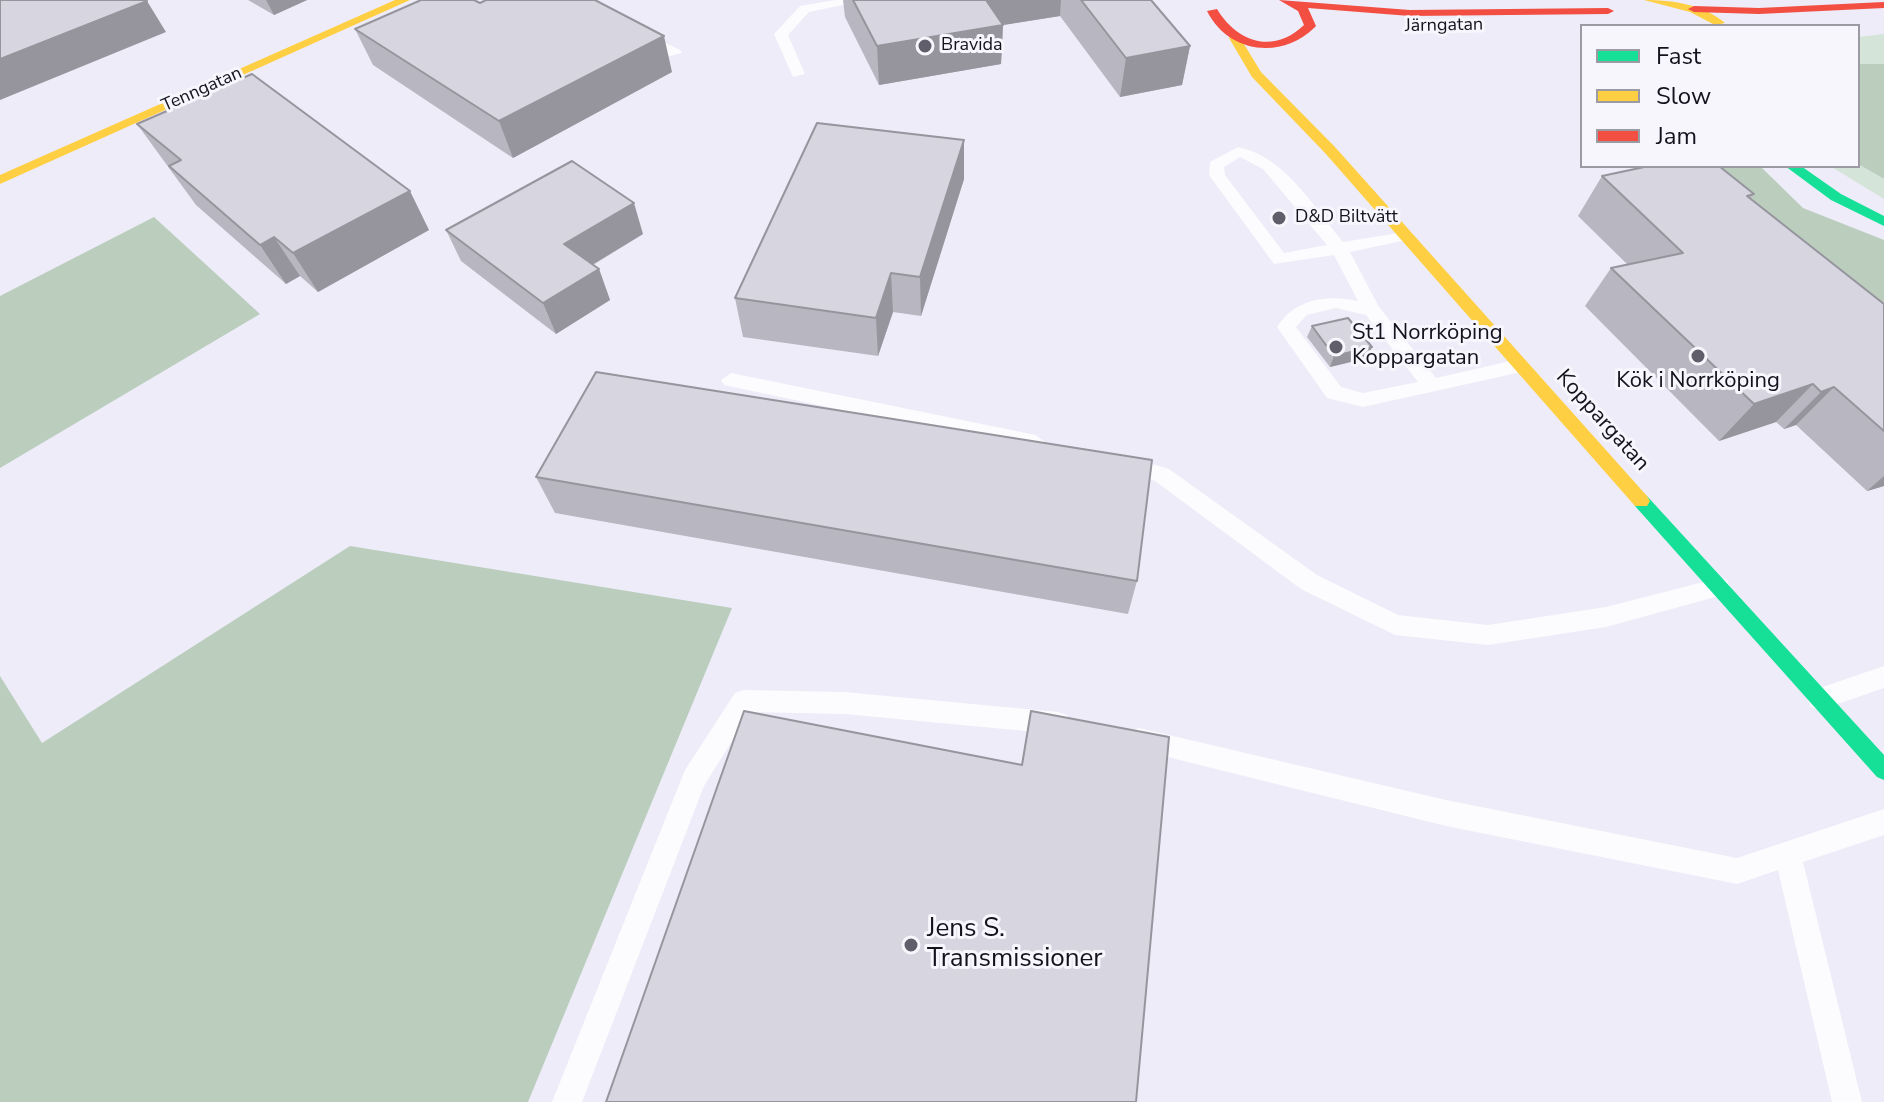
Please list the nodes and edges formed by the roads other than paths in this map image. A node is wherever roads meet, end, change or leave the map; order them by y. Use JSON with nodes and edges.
{"nodes":[{"id":1,"x":404,"y":0,"type":"edge"},
{"id":2,"x":860,"y":0,"type":"edge"},
{"id":3,"x":1642,"y":0,"type":"edge"},
{"id":4,"x":1650,"y":0,"type":"edge"},
{"id":5,"x":1288,"y":1,"type":"edge"},
{"id":6,"x":1214,"y":4,"type":"edge"},
{"id":7,"x":1884,"y":5,"type":"edge"},
{"id":8,"x":1848,"y":7,"type":"junction"},
{"id":9,"x":1694,"y":9,"type":"junction"},
{"id":10,"x":1608,"y":19,"type":"edge"},
{"id":11,"x":1719,"y":24,"type":"edge"},
{"id":12,"x":1772,"y":24,"type":"edge"},
{"id":13,"x":623,"y":26,"type":"edge"},
{"id":14,"x":1355,"y":29,"type":"dead end"},
{"id":15,"x":1580,"y":30,"type":"edge"},
{"id":16,"x":1328,"y":31,"type":"dead end"},
{"id":17,"x":1235,"y":38,"type":"junction"},
{"id":18,"x":1298,"y":38,"type":"junction"},
{"id":19,"x":675,"y":53,"type":"dead end"},
{"id":20,"x":798,"y":74,"type":"dead end"},
{"id":21,"x":1286,"y":104,"type":"junction"},
{"id":22,"x":1795,"y":168,"type":"edge"},
{"id":23,"x":0,"y":180,"type":"edge"},
{"id":24,"x":1884,"y":222,"type":"edge"},
{"id":25,"x":1405,"y":235,"type":"junction"},
{"id":26,"x":1339,"y":248,"type":"junction"},
{"id":27,"x":1372,"y":310,"type":"junction"},
{"id":28,"x":1519,"y":366,"type":"junction"},
{"id":29,"x":731,"y":380,"type":"dead end"},
{"id":30,"x":1432,"y":386,"type":"junction"},
{"id":31,"x":1064,"y":448,"type":"edge"},
{"id":32,"x":1109,"y":458,"type":"edge"},
{"id":33,"x":1719,"y":587,"type":"junction"},
{"id":34,"x":1884,"y":677,"type":"edge"},
{"id":35,"x":1820,"y":699,"type":"junction"},
{"id":36,"x":1080,"y":725,"type":"edge"},
{"id":37,"x":1111,"y":733,"type":"edge"},
{"id":38,"x":1884,"y":770,"type":"edge"},
{"id":39,"x":1884,"y":822,"type":"edge"},
{"id":40,"x":1788,"y":856,"type":"junction"},
{"id":41,"x":567,"y":1102,"type":"edge"},
{"id":42,"x":1847,"y":1102,"type":"edge"}],
"edges":[{"from":1,"to":23,"type":"main road","name":"Tenngatan"},
{"from":2,"to":20,"type":"lane"},
{"from":3,"to":10,"type":"main road","name":"Järngatan"},
{"from":4,"to":9,"type":"main road"},
{"from":5,"to":10,"type":"main road","name":"Järngatan"},
{"from":5,"to":18,"type":"main road"},
{"from":6,"to":17,"type":"main road","name":"Koppargatan"},
{"from":7,"to":8,"type":"main road"},
{"from":8,"to":9,"type":"main road"},
{"from":8,"to":12,"type":"main road"},
{"from":9,"to":11,"type":"main road"},
{"from":13,"to":19,"type":"lane"},
{"from":14,"to":15,"type":"main road","name":"Järngatan"},
{"from":16,"to":18,"type":"main road"},
{"from":17,"to":18,"type":"main road"},
{"from":17,"to":21,"type":"main road","name":"Koppargatan"},
{"from":18,"to":21,"type":"main road"},
{"from":21,"to":25,"type":"main road","name":"Koppargatan"},
{"from":22,"to":24,"type":"main road"},
{"from":25,"to":26,"type":"lane"},
{"from":25,"to":28,"type":"main road","name":"Koppargatan"},
{"from":26,"to":26,"type":"lane"},
{"from":26,"to":27,"type":"lane"},
{"from":27,"to":30,"type":"lane"},
{"from":27,"to":30,"type":"lane"},
{"from":28,"to":30,"type":"lane"},
{"from":28,"to":33,"type":"main road","name":"Koppargatan"},
{"from":29,"to":31,"type":"lane"},
{"from":32,"to":33,"type":"lane"},
{"from":33,"to":35,"type":"main road","name":"Koppargatan"},
{"from":34,"to":35,"type":"lane"},
{"from":35,"to":38,"type":"main road","name":"Koppargatan"},
{"from":36,"to":41,"type":"lane"},
{"from":37,"to":40,"type":"lane"},
{"from":39,"to":40,"type":"lane"},
{"from":40,"to":42,"type":"lane"}]}
